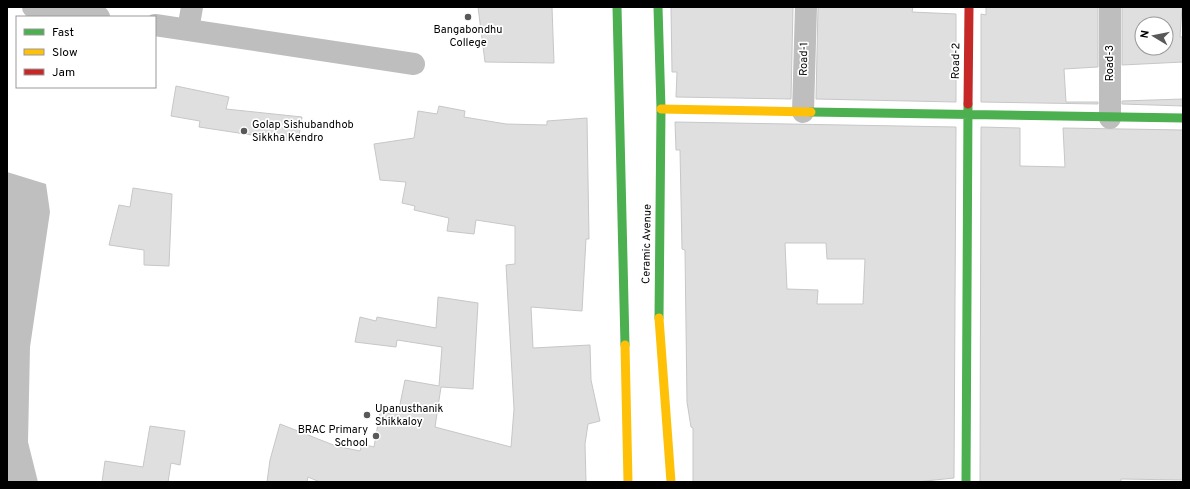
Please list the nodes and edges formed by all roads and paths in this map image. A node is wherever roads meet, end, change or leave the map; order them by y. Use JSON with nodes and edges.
{"nodes":[{"id":1,"x":33,"y":7,"type":"edge"},
{"id":2,"x":192,"y":7,"type":"edge"},
{"id":3,"x":617,"y":7,"type":"edge"},
{"id":4,"x":658,"y":7,"type":"edge"},
{"id":5,"x":806,"y":7,"type":"edge"},
{"id":6,"x":970,"y":7,"type":"edge"},
{"id":7,"x":1110,"y":7,"type":"edge"},
{"id":8,"x":92,"y":16,"type":"edge"},
{"id":9,"x":156,"y":25,"type":"edge"},
{"id":10,"x":188,"y":30,"type":"junction"},
{"id":11,"x":414,"y":64,"type":"dead end"},
{"id":12,"x":661,"y":109,"type":"junction"},
{"id":13,"x":803,"y":112,"type":"junction"},
{"id":14,"x":967,"y":116,"type":"junction"},
{"id":15,"x":1110,"y":118,"type":"junction"},
{"id":16,"x":1183,"y":118,"type":"edge"},
{"id":17,"x":628,"y":482,"type":"edge"},
{"id":18,"x":671,"y":482,"type":"edge"},
{"id":19,"x":966,"y":482,"type":"edge"}],
"edges":[{"from":1,"to":8,"type":"street"},
{"from":2,"to":10,"type":"street"},
{"from":3,"to":17,"type":"street","name":"Ceramic Avenue"},
{"from":4,"to":12,"type":"street","name":"Ceramic Avenue"},
{"from":5,"to":13,"type":"street","name":"Road-1"},
{"from":6,"to":14,"type":"street","name":"Road-2"},
{"from":7,"to":15,"type":"street","name":"Road-3"},
{"from":9,"to":10,"type":"street"},
{"from":10,"to":11,"type":"street"},
{"from":12,"to":13,"type":"street"},
{"from":12,"to":18,"type":"street","name":"Ceramic Avenue"},
{"from":13,"to":14,"type":"street"},
{"from":14,"to":15,"type":"street"},
{"from":14,"to":19,"type":"street","name":"Road-2"},
{"from":15,"to":16,"type":"street"}]}
